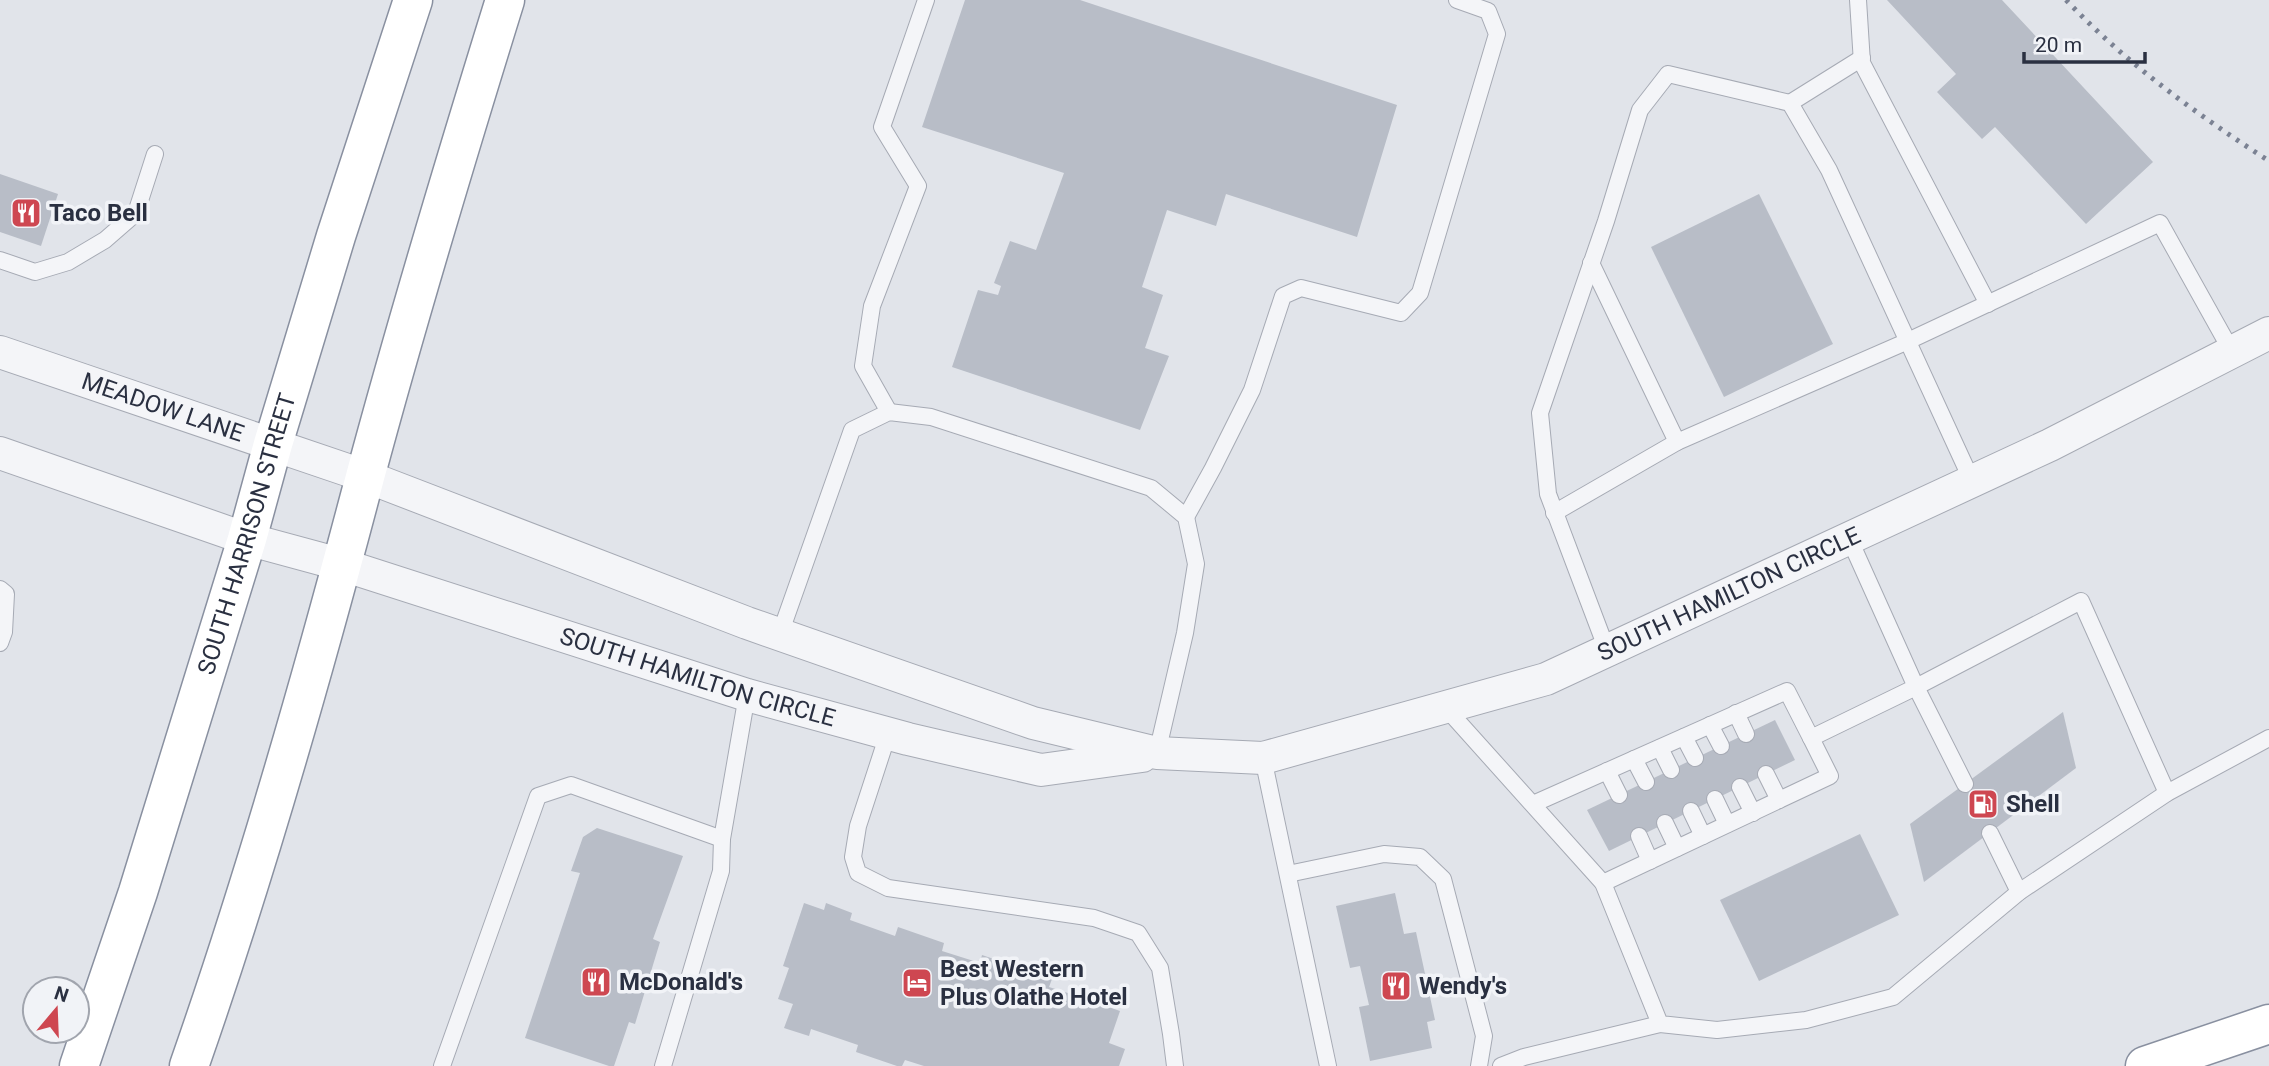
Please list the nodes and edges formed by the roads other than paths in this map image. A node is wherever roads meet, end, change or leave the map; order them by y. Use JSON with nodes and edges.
{"nodes":[{"id":1,"x":413,"y":0,"type":"edge"},
{"id":2,"x":505,"y":0,"type":"edge"},
{"id":3,"x":926,"y":0,"type":"edge"},
{"id":4,"x":1457,"y":0,"type":"edge"},
{"id":5,"x":1858,"y":0,"type":"edge"},
{"id":6,"x":1862,"y":58,"type":"junction"},
{"id":7,"x":1790,"y":103,"type":"junction"},
{"id":8,"x":155,"y":153,"type":"dead end"},
{"id":9,"x":0,"y":260,"type":"edge"},
{"id":10,"x":1591,"y":263,"type":"junction"},
{"id":11,"x":1988,"y":304,"type":"junction"},
{"id":12,"x":1908,"y":341,"type":"junction"},
{"id":13,"x":2257,"y":343,"type":"edge"},
{"id":14,"x":0,"y":352,"type":"edge"},
{"id":15,"x":889,"y":412,"type":"junction"},
{"id":16,"x":1677,"y":442,"type":"junction"},
{"id":17,"x":273,"y":444,"type":"junction"},
{"id":18,"x":0,"y":453,"type":"edge"},
{"id":19,"x":365,"y":477,"type":"junction"},
{"id":20,"x":1972,"y":481,"type":"junction"},
{"id":21,"x":1554,"y":513,"type":"junction"},
{"id":22,"x":1186,"y":517,"type":"junction"},
{"id":23,"x":1849,"y":538,"type":"junction"},
{"id":24,"x":247,"y":539,"type":"junction"},
{"id":25,"x":343,"y":565,"type":"junction"},
{"id":26,"x":0,"y":589,"type":"edge"},
{"id":27,"x":780,"y":634,"type":"junction"},
{"id":28,"x":0,"y":643,"type":"edge"},
{"id":29,"x":1607,"y":650,"type":"junction"},
{"id":30,"x":1916,"y":687,"type":"junction"},
{"id":31,"x":747,"y":695,"type":"junction"},
{"id":32,"x":1445,"y":707,"type":"junction"},
{"id":33,"x":1736,"y":713,"type":"junction"},
{"id":34,"x":1710,"y":725,"type":"junction"},
{"id":35,"x":888,"y":734,"type":"junction"},
{"id":36,"x":1746,"y":734,"type":"dead end"},
{"id":37,"x":1684,"y":737,"type":"junction"},
{"id":38,"x":1811,"y":737,"type":"junction"},
{"id":39,"x":2269,"y":738,"type":"edge"},
{"id":40,"x":1721,"y":746,"type":"dead end"},
{"id":41,"x":1660,"y":748,"type":"junction"},
{"id":42,"x":1157,"y":753,"type":"junction"},
{"id":43,"x":1263,"y":758,"type":"junction"},
{"id":44,"x":1695,"y":758,"type":"dead end"},
{"id":45,"x":1634,"y":759,"type":"junction"},
{"id":46,"x":1671,"y":770,"type":"dead end"},
{"id":47,"x":1607,"y":771,"type":"junction"},
{"id":48,"x":1766,"y":774,"type":"dead end"},
{"id":49,"x":1646,"y":782,"type":"dead end"},
{"id":50,"x":1965,"y":784,"type":"dead end"},
{"id":51,"x":1740,"y":787,"type":"dead end"},
{"id":52,"x":2167,"y":793,"type":"junction"},
{"id":53,"x":1619,"y":795,"type":"dead end"},
{"id":54,"x":1715,"y":799,"type":"dead end"},
{"id":55,"x":1779,"y":800,"type":"junction"},
{"id":56,"x":1533,"y":804,"type":"junction"},
{"id":57,"x":1691,"y":811,"type":"dead end"},
{"id":58,"x":1753,"y":813,"type":"junction"},
{"id":59,"x":1665,"y":823,"type":"dead end"},
{"id":60,"x":1727,"y":824,"type":"junction"},
{"id":61,"x":1990,"y":833,"type":"dead end"},
{"id":62,"x":1639,"y":836,"type":"dead end"},
{"id":63,"x":1703,"y":836,"type":"junction"},
{"id":64,"x":722,"y":839,"type":"junction"},
{"id":65,"x":1677,"y":848,"type":"junction"},
{"id":66,"x":1650,"y":860,"type":"junction"},
{"id":67,"x":1288,"y":874,"type":"junction"},
{"id":68,"x":1603,"y":883,"type":"junction"},
{"id":69,"x":2019,"y":892,"type":"junction"},
{"id":70,"x":1660,"y":1024,"type":"junction"},
{"id":71,"x":2269,"y":1024,"type":"edge"},
{"id":72,"x":79,"y":1066,"type":"edge"},
{"id":73,"x":189,"y":1066,"type":"edge"},
{"id":74,"x":442,"y":1066,"type":"edge"},
{"id":75,"x":663,"y":1066,"type":"edge"},
{"id":76,"x":1175,"y":1066,"type":"edge"},
{"id":77,"x":1328,"y":1066,"type":"edge"},
{"id":78,"x":1479,"y":1066,"type":"edge"},
{"id":79,"x":1502,"y":1066,"type":"edge"},
{"id":80,"x":2145,"y":1066,"type":"edge"}],
"edges":[{"from":1,"to":17,"type":"highway","name":"SOUTH HARRISON STREET"},
{"from":2,"to":19,"type":"highway"},
{"from":3,"to":15,"type":"lane"},
{"from":4,"to":22,"type":"lane"},
{"from":5,"to":6,"type":"lane"},
{"from":6,"to":7,"type":"lane"},
{"from":6,"to":11,"type":"lane"},
{"from":7,"to":10,"type":"lane"},
{"from":7,"to":12,"type":"lane"},
{"from":8,"to":9,"type":"lane"},
{"from":10,"to":16,"type":"lane"},
{"from":10,"to":21,"type":"lane"},
{"from":11,"to":12,"type":"lane"},
{"from":11,"to":13,"type":"lane"},
{"from":12,"to":16,"type":"lane"},
{"from":12,"to":20,"type":"lane"},
{"from":13,"to":20,"type":"street","name":"SOUTH HAMILTON CIRCLE"},
{"from":14,"to":17,"type":"street","name":"MEADOW LANE"},
{"from":15,"to":22,"type":"lane"},
{"from":15,"to":27,"type":"lane"},
{"from":16,"to":21,"type":"lane"},
{"from":17,"to":19,"type":"street","name":"MEADOW LANE"},
{"from":17,"to":24,"type":"highway","name":"SOUTH HARRISON STREET"},
{"from":18,"to":24,"type":"street"},
{"from":19,"to":25,"type":"highway"},
{"from":19,"to":27,"type":"street","name":"SOUTH HAMILTON CIRCLE"},
{"from":20,"to":23,"type":"street","name":"SOUTH HAMILTON CIRCLE"},
{"from":21,"to":29,"type":"lane"},
{"from":22,"to":42,"type":"lane"},
{"from":23,"to":29,"type":"street","name":"SOUTH HAMILTON CIRCLE"},
{"from":23,"to":30,"type":"lane"},
{"from":24,"to":25,"type":"street","name":"SOUTH HAMILTON CIRCLE"},
{"from":24,"to":72,"type":"highway","name":"SOUTH HARRISON STREET"},
{"from":25,"to":31,"type":"street","name":"SOUTH HAMILTON CIRCLE"},
{"from":25,"to":73,"type":"highway"},
{"from":26,"to":28,"type":"lane"},
{"from":27,"to":42,"type":"street","name":"SOUTH HAMILTON CIRCLE"},
{"from":29,"to":32,"type":"street","name":"SOUTH HAMILTON CIRCLE"},
{"from":30,"to":38,"type":"lane"},
{"from":30,"to":50,"type":"lane"},
{"from":30,"to":52,"type":"lane"},
{"from":31,"to":35,"type":"street","name":"SOUTH HAMILTON CIRCLE"},
{"from":31,"to":64,"type":"lane"},
{"from":32,"to":43,"type":"street","name":"SOUTH HAMILTON CIRCLE"},
{"from":32,"to":56,"type":"lane"},
{"from":33,"to":34,"type":"lane"},
{"from":33,"to":36,"type":"lane"},
{"from":33,"to":38,"type":"lane"},
{"from":34,"to":37,"type":"lane"},
{"from":34,"to":40,"type":"lane"},
{"from":35,"to":42,"type":"street","name":"SOUTH HAMILTON CIRCLE"},
{"from":35,"to":76,"type":"lane"},
{"from":37,"to":41,"type":"lane"},
{"from":37,"to":44,"type":"lane"},
{"from":38,"to":55,"type":"lane"},
{"from":39,"to":52,"type":"lane"},
{"from":41,"to":45,"type":"lane"},
{"from":41,"to":46,"type":"lane"},
{"from":42,"to":43,"type":"street","name":"SOUTH HAMILTON CIRCLE"},
{"from":43,"to":67,"type":"lane"},
{"from":45,"to":47,"type":"lane"},
{"from":45,"to":49,"type":"lane"},
{"from":47,"to":53,"type":"lane"},
{"from":47,"to":56,"type":"lane"},
{"from":48,"to":55,"type":"lane"},
{"from":51,"to":58,"type":"lane"},
{"from":52,"to":69,"type":"lane"},
{"from":54,"to":60,"type":"lane"},
{"from":55,"to":58,"type":"lane"},
{"from":56,"to":68,"type":"lane"},
{"from":57,"to":63,"type":"lane"},
{"from":58,"to":60,"type":"lane"},
{"from":59,"to":65,"type":"lane"},
{"from":60,"to":63,"type":"lane"},
{"from":61,"to":69,"type":"lane"},
{"from":62,"to":66,"type":"lane"},
{"from":63,"to":65,"type":"lane"},
{"from":64,"to":74,"type":"lane"},
{"from":64,"to":75,"type":"lane"},
{"from":65,"to":66,"type":"lane"},
{"from":66,"to":68,"type":"lane"},
{"from":67,"to":77,"type":"lane"},
{"from":67,"to":78,"type":"lane"},
{"from":68,"to":70,"type":"lane"},
{"from":69,"to":70,"type":"lane"},
{"from":70,"to":79,"type":"lane"},
{"from":71,"to":80,"type":"highway"}]}
